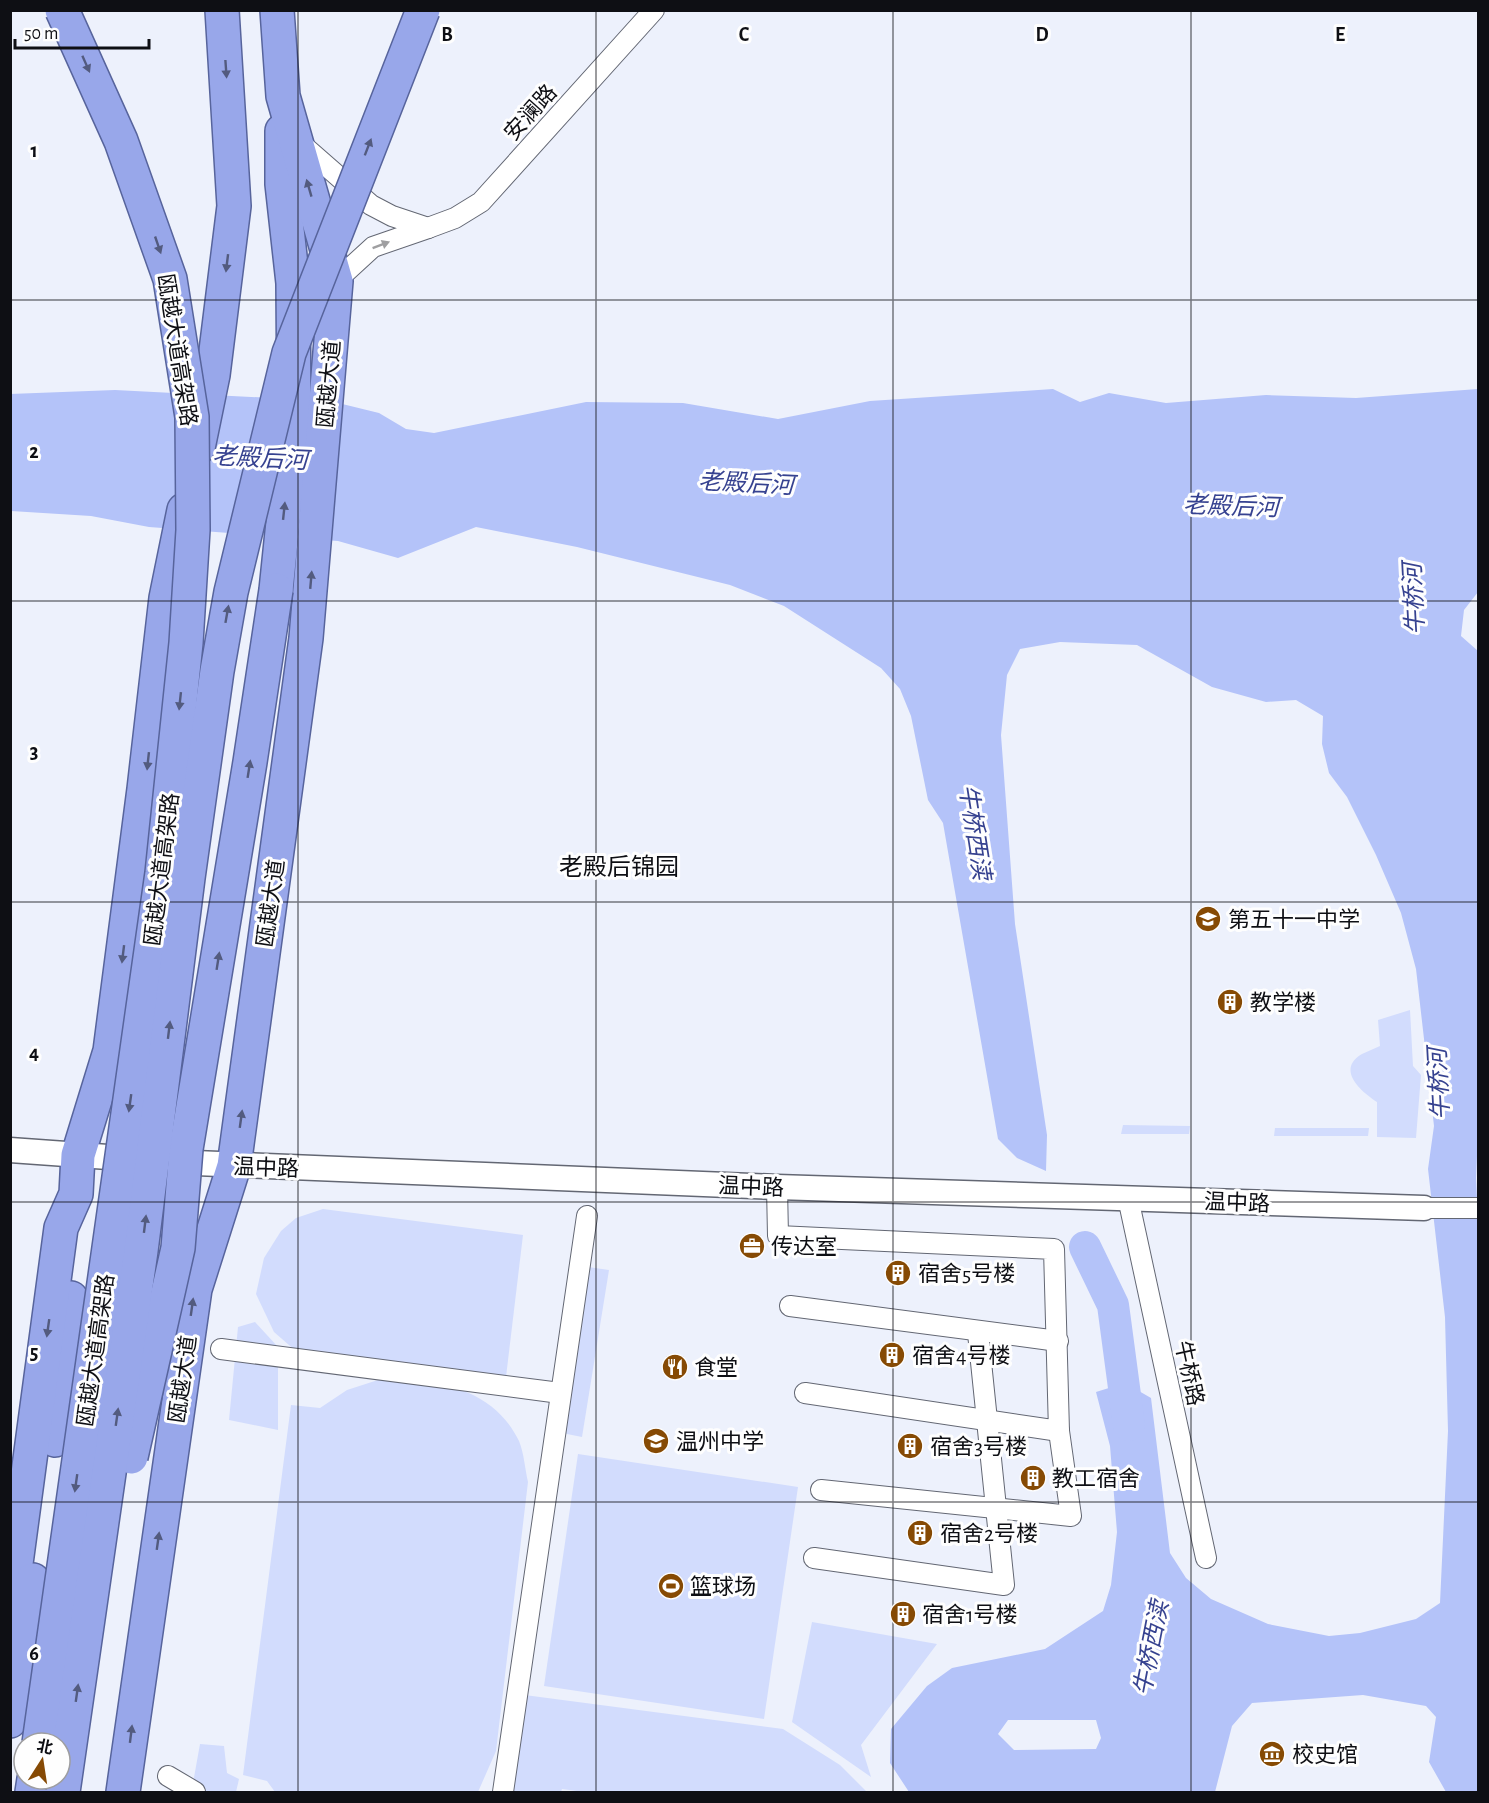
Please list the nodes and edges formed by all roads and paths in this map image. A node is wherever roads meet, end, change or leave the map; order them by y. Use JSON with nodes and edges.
{"nodes":[{"id":1,"x":62,"y":10,"type":"edge"},
{"id":2,"x":222,"y":10,"type":"edge"},
{"id":3,"x":277,"y":10,"type":"edge"},
{"id":4,"x":423,"y":10,"type":"edge"},
{"id":5,"x":654,"y":10,"type":"edge"},
{"id":6,"x":283,"y":96,"type":"junction"},
{"id":7,"x":295,"y":138,"type":"junction"},
{"id":8,"x":428,"y":228,"type":"junction"},
{"id":9,"x":336,"y":281,"type":"junction"},
{"id":10,"x":10,"y":1150,"type":"edge"},
{"id":11,"x":78,"y":1155,"type":"junction"},
{"id":12,"x":234,"y":1166,"type":"junction"},
{"id":13,"x":777,"y":1187,"type":"junction"},
{"id":14,"x":76,"y":1194,"type":"junction"},
{"id":15,"x":1128,"y":1198,"type":"junction"},
{"id":16,"x":1424,"y":1208,"type":"joint"},
{"id":17,"x":1479,"y":1209,"type":"edge"},
{"id":18,"x":587,"y":1216,"type":"dead end"},
{"id":19,"x":790,"y":1306,"type":"dead end"},
{"id":20,"x":978,"y":1333,"type":"junction"},
{"id":21,"x":1058,"y":1341,"type":"junction"},
{"id":22,"x":220,"y":1349,"type":"dead end"},
{"id":23,"x":561,"y":1393,"type":"junction"},
{"id":24,"x":805,"y":1393,"type":"dead end"},
{"id":25,"x":987,"y":1420,"type":"junction"},
{"id":26,"x":1059,"y":1431,"type":"junction"},
{"id":27,"x":821,"y":1490,"type":"dead end"},
{"id":28,"x":996,"y":1508,"type":"junction"},
{"id":29,"x":814,"y":1558,"type":"dead end"},
{"id":30,"x":1206,"y":1558,"type":"dead end"},
{"id":31,"x":10,"y":1608,"type":"edge"},
{"id":32,"x":86,"y":1636,"type":"junction"},
{"id":33,"x":10,"y":1721,"type":"edge"},
{"id":34,"x":41,"y":1731,"type":"edge"},
{"id":35,"x":168,"y":1776,"type":"dead end"},
{"id":36,"x":63,"y":1792,"type":"edge"},
{"id":37,"x":123,"y":1792,"type":"edge"},
{"id":38,"x":195,"y":1792,"type":"edge"},
{"id":39,"x":503,"y":1792,"type":"edge"}],
"edges":[{"from":1,"to":34,"type":"highway","name":"瓯越大道高架路","one_way":true,"bridge":true},
{"from":2,"to":11,"type":"highway","one_way":true,"bridge":true},
{"from":3,"to":6,"type":"highway","name":"瓯越大道"},
{"from":32,"to":4,"type":"highway","name":"瓯越大道高架路","one_way":true,"bridge":true},
{"from":5,"to":8,"type":"street","name":"安澜路"},
{"from":6,"to":7,"type":"highway","name":"瓯越大道"},
{"from":32,"to":6,"type":"highway","one_way":true,"bridge":true},
{"from":7,"to":8,"type":"street"},
{"from":9,"to":7,"type":"highway","name":"瓯越大道","one_way":true},
{"from":9,"to":8,"type":"street","name":"安澜路","one_way":true},
{"from":12,"to":9,"type":"highway","name":"瓯越大道","one_way":true},
{"from":10,"to":11,"type":"street","name":"温中路"},
{"from":11,"to":12,"type":"street","name":"温中路"},
{"from":11,"to":14,"type":"highway"},
{"from":12,"to":13,"type":"street","name":"温中路"},
{"from":37,"to":12,"type":"highway","name":"瓯越大道","one_way":true},
{"from":13,"to":15,"type":"street","name":"温中路"},
{"from":13,"to":21,"type":"street"},
{"from":14,"to":31,"type":"highway","one_way":true},
{"from":14,"to":33,"type":"highway"},
{"from":15,"to":16,"type":"street","name":"温中路"},
{"from":15,"to":30,"type":"street","name":"牛桥路"},
{"from":16,"to":17,"type":"street"},
{"from":18,"to":23,"type":"street"},
{"from":19,"to":20,"type":"street"},
{"from":20,"to":21,"type":"street"},
{"from":20,"to":25,"type":"street"},
{"from":21,"to":26,"type":"street"},
{"from":22,"to":23,"type":"street"},
{"from":23,"to":39,"type":"street"},
{"from":24,"to":25,"type":"street"},
{"from":25,"to":26,"type":"street"},
{"from":25,"to":28,"type":"street"},
{"from":26,"to":28,"type":"street"},
{"from":27,"to":28,"type":"street"},
{"from":28,"to":29,"type":"street"},
{"from":36,"to":32,"type":"highway","name":"瓯越大道高架路","one_way":true,"bridge":true},
{"from":35,"to":38,"type":"street"}]}
